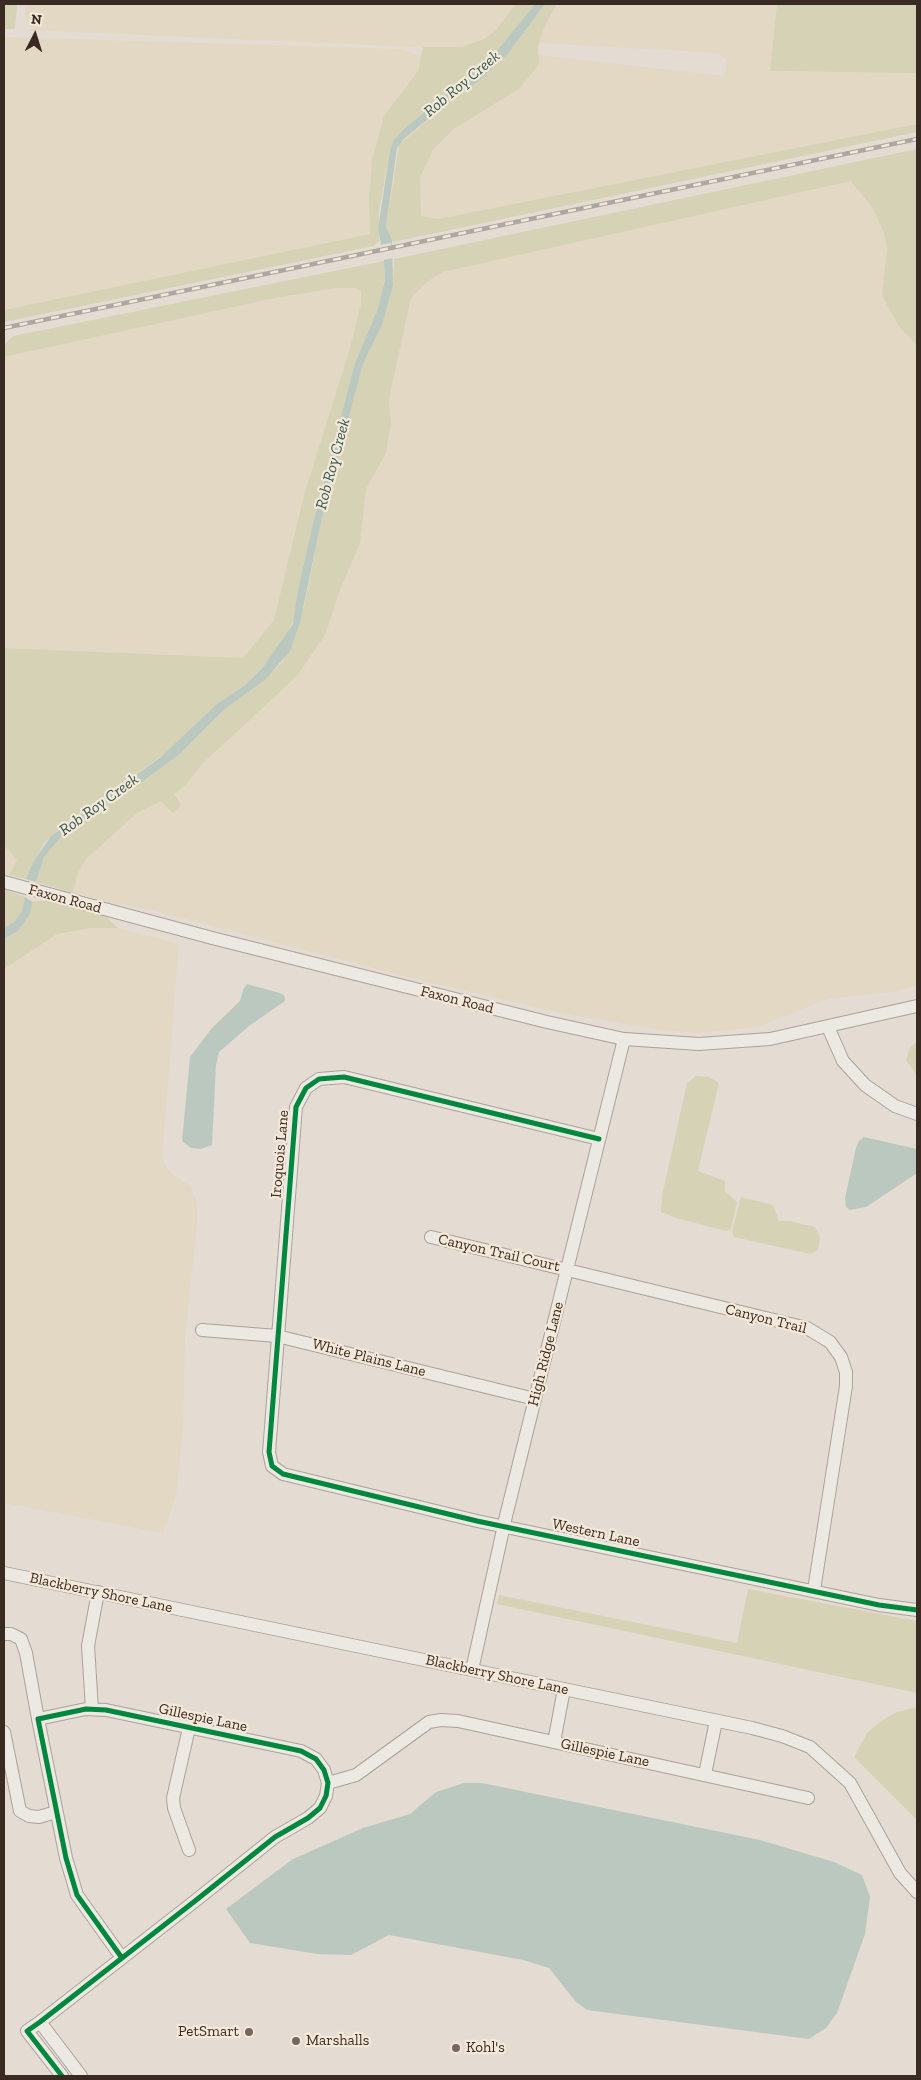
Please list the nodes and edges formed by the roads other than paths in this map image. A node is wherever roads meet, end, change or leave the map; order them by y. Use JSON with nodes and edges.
{"nodes":[{"id":1,"x":4,"y":882,"type":"edge"},
{"id":2,"x":917,"y":1006,"type":"edge"},
{"id":3,"x":828,"y":1027,"type":"junction"},
{"id":4,"x":624,"y":1038,"type":"junction"},
{"id":5,"x":917,"y":1114,"type":"edge"},
{"id":6,"x":599,"y":1139,"type":"junction"},
{"id":7,"x":431,"y":1237,"type":"dead end"},
{"id":8,"x":567,"y":1269,"type":"junction"},
{"id":9,"x":202,"y":1330,"type":"dead end"},
{"id":10,"x":277,"y":1336,"type":"junction"},
{"id":11,"x":535,"y":1399,"type":"junction"},
{"id":12,"x":272,"y":1467,"type":"joint"},
{"id":13,"x":503,"y":1526,"type":"junction"},
{"id":14,"x":4,"y":1573,"type":"edge"},
{"id":15,"x":814,"y":1590,"type":"junction"},
{"id":16,"x":98,"y":1592,"type":"junction"},
{"id":17,"x":917,"y":1610,"type":"edge"},
{"id":18,"x":4,"y":1634,"type":"edge"},
{"id":19,"x":472,"y":1670,"type":"junction"},
{"id":20,"x":564,"y":1689,"type":"junction"},
{"id":21,"x":92,"y":1709,"type":"junction"},
{"id":22,"x":38,"y":1719,"type":"junction"},
{"id":23,"x":716,"y":1721,"type":"junction"},
{"id":24,"x":189,"y":1728,"type":"junction"},
{"id":25,"x":4,"y":1732,"type":"edge"},
{"id":26,"x":554,"y":1742,"type":"junction"},
{"id":27,"x":705,"y":1774,"type":"junction"},
{"id":28,"x":328,"y":1783,"type":"junction"},
{"id":29,"x":808,"y":1798,"type":"dead end"},
{"id":30,"x":56,"y":1812,"type":"junction"},
{"id":31,"x":189,"y":1850,"type":"dead end"},
{"id":32,"x":917,"y":1892,"type":"edge"},
{"id":33,"x":122,"y":1958,"type":"junction"},
{"id":34,"x":40,"y":2022,"type":"junction"},
{"id":35,"x":62,"y":2076,"type":"edge"},
{"id":36,"x":82,"y":2076,"type":"edge"}],
"edges":[{"from":1,"to":4,"type":"street","name":"Faxon Road"},
{"from":2,"to":3,"type":"street","name":"Faxon Road"},
{"from":3,"to":4,"type":"street","name":"Faxon Road"},
{"from":3,"to":5,"type":"street"},
{"from":4,"to":6,"type":"street","name":"High Ridge Lane"},
{"from":6,"to":8,"type":"street","name":"High Ridge Lane"},
{"from":6,"to":10,"type":"street","name":"Iroquois Lane"},
{"from":7,"to":8,"type":"street","name":"Canyon Trail Court"},
{"from":8,"to":11,"type":"street","name":"High Ridge Lane"},
{"from":8,"to":15,"type":"street","name":"Canyon Trail"},
{"from":9,"to":10,"type":"street","name":"White Plains Lane"},
{"from":10,"to":11,"type":"street","name":"White Plains Lane"},
{"from":10,"to":12,"type":"street","name":"Iroquois Lane"},
{"from":11,"to":13,"type":"street","name":"High Ridge Lane"},
{"from":12,"to":13,"type":"street","name":"Western Lane"},
{"from":13,"to":15,"type":"street","name":"Western Lane"},
{"from":13,"to":19,"type":"street","name":"High Ridge Lane"},
{"from":14,"to":16,"type":"street","name":"Blackberry Shore Lane"},
{"from":15,"to":17,"type":"street","name":"Western Lane"},
{"from":16,"to":19,"type":"street","name":"Blackberry Shore Lane"},
{"from":16,"to":21,"type":"street"},
{"from":18,"to":22,"type":"street"},
{"from":19,"to":20,"type":"street","name":"Blackberry Shore Lane"},
{"from":20,"to":23,"type":"street","name":"Blackberry Shore Lane"},
{"from":20,"to":26,"type":"street"},
{"from":21,"to":22,"type":"street","name":"Gillespie Lane"},
{"from":21,"to":24,"type":"street","name":"Gillespie Lane"},
{"from":22,"to":30,"type":"street"},
{"from":23,"to":27,"type":"street"},
{"from":23,"to":32,"type":"street","name":"Blackberry Shore Lane"},
{"from":24,"to":28,"type":"street","name":"Gillespie Lane"},
{"from":24,"to":31,"type":"street","name":"Gillespie Lane"},
{"from":25,"to":30,"type":"street"},
{"from":26,"to":27,"type":"street","name":"Gillespie Lane"},
{"from":26,"to":28,"type":"street","name":"Gillespie Lane"},
{"from":27,"to":29,"type":"street","name":"Gillespie Lane"},
{"from":28,"to":33,"type":"street"},
{"from":30,"to":33,"type":"street"},
{"from":33,"to":34,"type":"street"},
{"from":34,"to":35,"type":"street"},
{"from":34,"to":36,"type":"street"}]}
